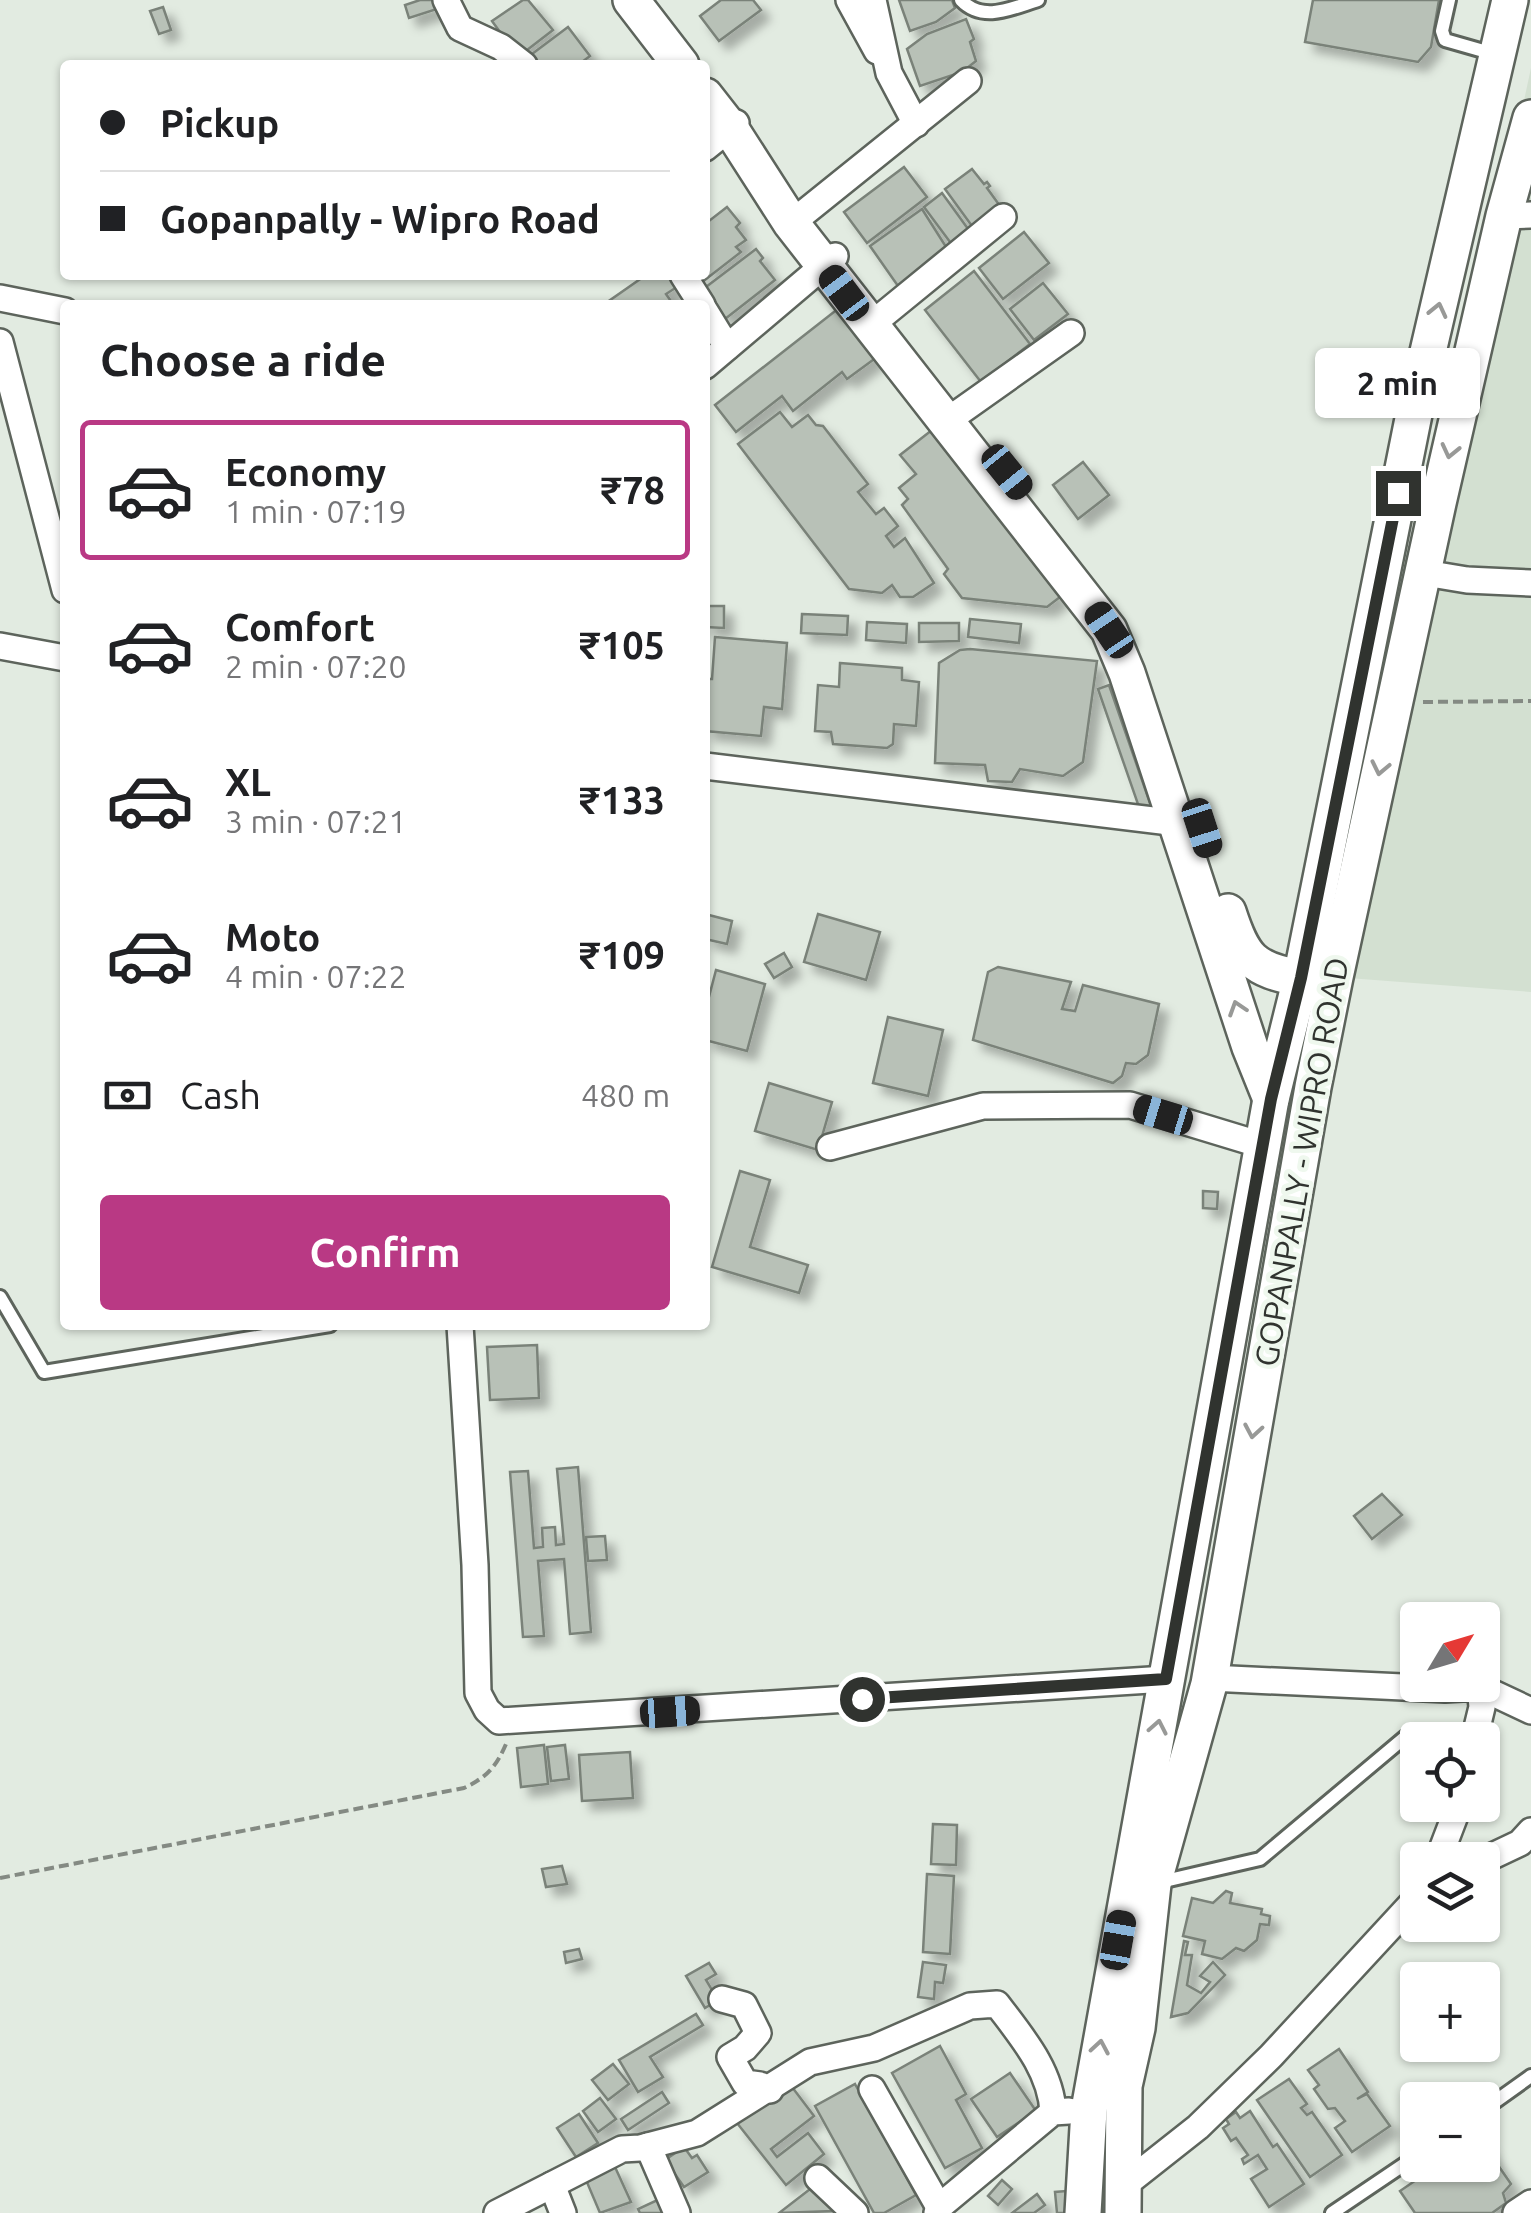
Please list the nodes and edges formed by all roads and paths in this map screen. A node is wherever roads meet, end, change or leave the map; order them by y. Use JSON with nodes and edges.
{"nodes":[{"id":1,"x":446,"y":0,"type":"edge"},
{"id":2,"x":631,"y":0,"type":"edge"},
{"id":3,"x":642,"y":0,"type":"edge"},
{"id":4,"x":850,"y":0,"type":"edge"},
{"id":5,"x":873,"y":0,"type":"edge"},
{"id":6,"x":961,"y":0,"type":"edge"},
{"id":7,"x":1038,"y":0,"type":"edge"},
{"id":8,"x":1449,"y":0,"type":"edge"},
{"id":9,"x":1510,"y":0,"type":"edge"},
{"id":10,"x":1497,"y":55,"type":"junction"},
{"id":11,"x":518,"y":60,"type":"edge"},
{"id":12,"x":677,"y":60,"type":"edge"},
{"id":13,"x":687,"y":60,"type":"edge"},
{"id":14,"x":889,"y":73,"type":"junction"},
{"id":15,"x":968,"y":81,"type":"dead end"},
{"id":16,"x":710,"y":96,"type":"edge"},
{"id":17,"x":710,"y":106,"type":"edge"},
{"id":18,"x":1531,"y":118,"type":"edge"},
{"id":19,"x":916,"y":124,"type":"junction"},
{"id":20,"x":724,"y":133,"type":"edge"},
{"id":21,"x":804,"y":212,"type":"junction"},
{"id":22,"x":1518,"y":216,"type":"edge"},
{"id":23,"x":1002,"y":217,"type":"dead end"},
{"id":24,"x":830,"y":260,"type":"junction"},
{"id":25,"x":0,"y":298,"type":"edge"},
{"id":26,"x":60,"y":310,"type":"edge"},
{"id":27,"x":884,"y":314,"type":"junction"},
{"id":28,"x":710,"y":319,"type":"edge"},
{"id":29,"x":1071,"y":332,"type":"dead end"},
{"id":30,"x":0,"y":342,"type":"edge"},
{"id":31,"x":727,"y":347,"type":"junction"},
{"id":32,"x":710,"y":362,"type":"edge"},
{"id":33,"x":951,"y":417,"type":"junction"},
{"id":34,"x":1398,"y":493,"type":"junction"},
{"id":35,"x":1438,"y":502,"type":"junction"},
{"id":36,"x":1390,"y":532,"type":"junction"},
{"id":37,"x":1428,"y":557,"type":"junction"},
{"id":38,"x":60,"y":571,"type":"edge"},
{"id":39,"x":1531,"y":583,"type":"edge"},
{"id":40,"x":0,"y":646,"type":"edge"},
{"id":41,"x":60,"y":657,"type":"edge"},
{"id":42,"x":1531,"y":702,"type":"edge"},
{"id":43,"x":1394,"y":703,"type":"junction"},
{"id":44,"x":710,"y":767,"type":"edge"},
{"id":45,"x":1178,"y":823,"type":"junction"},
{"id":46,"x":1301,"y":978,"type":"junction"},
{"id":47,"x":1271,"y":1099,"type":"junction"},
{"id":48,"x":1264,"y":1146,"type":"junction"},
{"id":49,"x":830,"y":1147,"type":"dead end"},
{"id":50,"x":0,"y":1297,"type":"edge"},
{"id":51,"x":300,"y":1330,"type":"edge"},
{"id":52,"x":460,"y":1330,"type":"edge"},
{"id":53,"x":1210,"y":1678,"type":"junction"},
{"id":54,"x":1166,"y":1679,"type":"junction"},
{"id":55,"x":1400,"y":1687,"type":"edge"},
{"id":56,"x":1500,"y":1696,"type":"edge"},
{"id":57,"x":1531,"y":1711,"type":"edge"},
{"id":58,"x":516,"y":1721,"type":"junction"},
{"id":59,"x":1400,"y":1741,"type":"edge"},
{"id":60,"x":1531,"y":1831,"type":"edge"},
{"id":61,"x":1500,"y":1852,"type":"edge"},
{"id":62,"x":0,"y":1878,"type":"edge"},
{"id":63,"x":1153,"y":1884,"type":"junction"},
{"id":64,"x":1400,"y":1916,"type":"edge"},
{"id":65,"x":722,"y":1999,"type":"dead end"},
{"id":66,"x":1531,"y":2076,"type":"edge"},
{"id":67,"x":872,"y":2089,"type":"dead end"},
{"id":68,"x":770,"y":2090,"type":"junction"},
{"id":69,"x":1500,"y":2098,"type":"edge"},
{"id":70,"x":1089,"y":2110,"type":"junction"},
{"id":71,"x":1053,"y":2112,"type":"junction"},
{"id":72,"x":648,"y":2146,"type":"junction"},
{"id":73,"x":1400,"y":2167,"type":"edge"},
{"id":74,"x":818,"y":2178,"type":"dead end"},
{"id":75,"x":552,"y":2185,"type":"junction"},
{"id":76,"x":1122,"y":2200,"type":"edge"},
{"id":77,"x":1531,"y":2203,"type":"edge"},
{"id":78,"x":938,"y":2210,"type":"edge"},
{"id":79,"x":497,"y":2213,"type":"edge"},
{"id":80,"x":563,"y":2213,"type":"edge"},
{"id":81,"x":677,"y":2213,"type":"edge"},
{"id":82,"x":855,"y":2213,"type":"edge"},
{"id":83,"x":1083,"y":2213,"type":"edge"},
{"id":84,"x":1332,"y":2213,"type":"edge"},
{"id":85,"x":1516,"y":2213,"type":"edge"}],
"edges":[{"from":1,"to":11,"type":"street"},
{"from":2,"to":12,"type":"main road"},
{"from":3,"to":13,"type":"main road"},
{"from":4,"to":14,"type":"street"},
{"from":5,"to":14,"type":"street"},
{"from":6,"to":7,"type":"lane"},
{"from":8,"to":10,"type":"lane"},
{"from":9,"to":10,"type":"main road","name":"GOPANPALLY - WIPRO ROAD"},
{"from":34,"to":10,"type":"main road","name":"GOPANPALLY - WIPRO ROAD","one_way":true},
{"from":14,"to":19,"type":"street"},
{"from":15,"to":19,"type":"street"},
{"from":16,"to":20,"type":"main road"},
{"from":17,"to":20,"type":"main road"},
{"from":18,"to":22,"type":"main road","name":"GOPANPALLY - WIPRO ROAD"},
{"from":19,"to":21,"type":"street"},
{"from":20,"to":21,"type":"main road"},
{"from":20,"to":24,"type":"main road"},
{"from":21,"to":24,"type":"main road"},
{"from":22,"to":35,"type":"main road","name":"GOPANPALLY - WIPRO ROAD","one_way":true},
{"from":23,"to":27,"type":"street"},
{"from":24,"to":27,"type":"main road"},
{"from":24,"to":31,"type":"street"},
{"from":24,"to":33,"type":"main road"},
{"from":25,"to":26,"type":"street"},
{"from":27,"to":33,"type":"main road"},
{"from":28,"to":31,"type":"street"},
{"from":29,"to":33,"type":"street"},
{"from":30,"to":38,"type":"street"},
{"from":31,"to":32,"type":"street"},
{"from":33,"to":45,"type":"main road"},
{"from":33,"to":46,"type":"main road"},
{"from":34,"to":35,"type":"main road"},
{"from":34,"to":36,"type":"main road","name":"GOPANPALLY - WIPRO ROAD"},
{"from":35,"to":37,"type":"main road","name":"GOPANPALLY - WIPRO ROAD"},
{"from":36,"to":37,"type":"main road"},
{"from":36,"to":46,"type":"main road","name":"GOPANPALLY - WIPRO ROAD"},
{"from":37,"to":39,"type":"street"},
{"from":37,"to":43,"type":"main road","name":"GOPANPALLY - WIPRO ROAD"},
{"from":40,"to":41,"type":"street"},
{"from":42,"to":43,"type":"path"},
{"from":43,"to":53,"type":"main road","name":"GOPANPALLY - WIPRO ROAD","one_way":true},
{"from":44,"to":45,"type":"street"},
{"from":47,"to":45,"type":"main road","one_way":true},
{"from":46,"to":47,"type":"main road","name":"GOPANPALLY - WIPRO ROAD"},
{"from":47,"to":48,"type":"main road","name":"GOPANPALLY - WIPRO ROAD"},
{"from":48,"to":49,"type":"street"},
{"from":48,"to":54,"type":"main road","name":"GOPANPALLY - WIPRO ROAD"},
{"from":50,"to":51,"type":"lane"},
{"from":52,"to":58,"type":"street"},
{"from":53,"to":55,"type":"street"},
{"from":53,"to":63,"type":"main road","name":"GOPANPALLY - WIPRO ROAD"},
{"from":54,"to":58,"type":"street"},
{"from":70,"to":54,"type":"main road","name":"GOPANPALLY - WIPRO ROAD","one_way":true},
{"from":56,"to":57,"type":"street"},
{"from":58,"to":62,"type":"path"},
{"from":59,"to":63,"type":"lane"},
{"from":60,"to":61,"type":"street"},
{"from":63,"to":76,"type":"main road","name":"GOPANPALLY - WIPRO ROAD"},
{"from":64,"to":76,"type":"street"},
{"from":65,"to":68,"type":"street"},
{"from":66,"to":69,"type":"lane"},
{"from":67,"to":78,"type":"street"},
{"from":68,"to":71,"type":"street"},
{"from":68,"to":72,"type":"street"},
{"from":70,"to":71,"type":"street"},
{"from":70,"to":83,"type":"main road","name":"GOPANPALLY - WIPRO ROAD"},
{"from":71,"to":78,"type":"street"},
{"from":72,"to":75,"type":"street"},
{"from":72,"to":81,"type":"street"},
{"from":73,"to":84,"type":"lane"},
{"from":74,"to":82,"type":"street"},
{"from":75,"to":79,"type":"street"},
{"from":75,"to":80,"type":"street"},
{"from":77,"to":85,"type":"street"}]}
